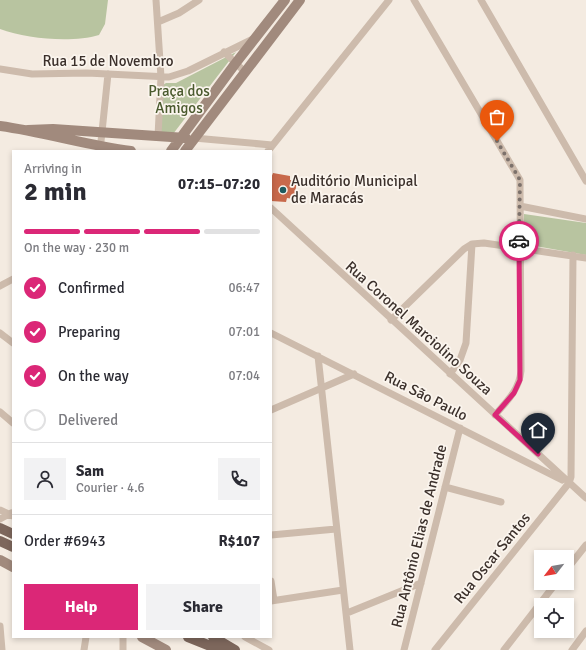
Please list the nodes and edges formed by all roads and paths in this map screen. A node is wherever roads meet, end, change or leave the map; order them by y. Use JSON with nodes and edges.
{"nodes":[{"id":1,"x":156,"y":0,"type":"edge"},
{"id":2,"x":199,"y":0,"type":"edge"},
{"id":3,"x":285,"y":0,"type":"edge"},
{"id":4,"x":300,"y":0,"type":"edge"},
{"id":5,"x":389,"y":0,"type":"edge"},
{"id":6,"x":414,"y":0,"type":"edge"},
{"id":7,"x":481,"y":0,"type":"edge"},
{"id":8,"x":158,"y":22,"type":"junction"},
{"id":9,"x":256,"y":38,"type":"junction"},
{"id":10,"x":224,"y":52,"type":"junction"},
{"id":11,"x":235,"y":64,"type":"junction"},
{"id":12,"x":0,"y":69,"type":"edge"},
{"id":13,"x":244,"y":71,"type":"junction"},
{"id":14,"x":108,"y":74,"type":"junction"},
{"id":15,"x":161,"y":77,"type":"junction"},
{"id":16,"x":0,"y":126,"type":"edge"},
{"id":17,"x":28,"y":130,"type":"junction"},
{"id":18,"x":103,"y":132,"type":"junction"},
{"id":19,"x":158,"y":136,"type":"junction"},
{"id":20,"x":181,"y":137,"type":"junction"},
{"id":21,"x":194,"y":138,"type":"junction"},
{"id":22,"x":270,"y":148,"type":"edge"},
{"id":23,"x":101,"y":149,"type":"edge"},
{"id":24,"x":116,"y":150,"type":"edge"},
{"id":25,"x":172,"y":150,"type":"edge"},
{"id":26,"x":186,"y":150,"type":"edge"},
{"id":27,"x":586,"y":181,"type":"edge"},
{"id":28,"x":520,"y":206,"type":"junction"},
{"id":29,"x":272,"y":209,"type":"edge"},
{"id":30,"x":586,"y":219,"type":"edge"},
{"id":31,"x":472,"y":244,"type":"junction"},
{"id":32,"x":519,"y":248,"type":"junction"},
{"id":33,"x":573,"y":256,"type":"junction"},
{"id":34,"x":586,"y":258,"type":"edge"},
{"id":35,"x":12,"y":280,"type":"edge"},
{"id":36,"x":0,"y":286,"type":"edge"},
{"id":37,"x":391,"y":320,"type":"junction"},
{"id":38,"x":0,"y":333,"type":"edge"},
{"id":39,"x":272,"y":333,"type":"edge"},
{"id":40,"x":12,"y":341,"type":"edge"},
{"id":41,"x":318,"y":356,"type":"junction"},
{"id":42,"x":354,"y":374,"type":"junction"},
{"id":43,"x":450,"y":374,"type":"junction"},
{"id":44,"x":320,"y":388,"type":"junction"},
{"id":45,"x":272,"y":410,"type":"edge"},
{"id":46,"x":0,"y":412,"type":"edge"},
{"id":47,"x":495,"y":415,"type":"junction"},
{"id":48,"x":12,"y":422,"type":"edge"},
{"id":49,"x":460,"y":428,"type":"junction"},
{"id":50,"x":569,"y":483,"type":"junction"},
{"id":51,"x":445,"y":487,"type":"junction"},
{"id":52,"x":586,"y":498,"type":"edge"},
{"id":53,"x":502,"y":502,"type":"dead end"},
{"id":54,"x":0,"y":510,"type":"edge"},
{"id":55,"x":12,"y":514,"type":"edge"},
{"id":56,"x":0,"y":519,"type":"edge"},
{"id":57,"x":0,"y":528,"type":"edge"},
{"id":58,"x":336,"y":529,"type":"junction"},
{"id":59,"x":12,"y":534,"type":"edge"},
{"id":60,"x":272,"y":535,"type":"edge"},
{"id":61,"x":1,"y":543,"type":"edge"},
{"id":62,"x":586,"y":545,"type":"edge"},
{"id":63,"x":12,"y":547,"type":"edge"},
{"id":64,"x":0,"y":560,"type":"edge"},
{"id":65,"x":574,"y":560,"type":"edge"},
{"id":66,"x":12,"y":566,"type":"edge"},
{"id":67,"x":421,"y":583,"type":"junction"},
{"id":68,"x":343,"y":590,"type":"junction"},
{"id":69,"x":551,"y":590,"type":"edge"},
{"id":70,"x":272,"y":601,"type":"edge"},
{"id":71,"x":347,"y":613,"type":"junction"},
{"id":72,"x":0,"y":626,"type":"edge"},
{"id":73,"x":586,"y":631,"type":"edge"},
{"id":74,"x":86,"y":638,"type":"edge"},
{"id":75,"x":123,"y":638,"type":"edge"},
{"id":76,"x":144,"y":638,"type":"edge"},
{"id":77,"x":190,"y":638,"type":"edge"},
{"id":78,"x":215,"y":638,"type":"edge"},
{"id":79,"x":247,"y":638,"type":"edge"},
{"id":80,"x":2,"y":650,"type":"edge"},
{"id":81,"x":84,"y":650,"type":"edge"},
{"id":82,"x":123,"y":650,"type":"edge"},
{"id":83,"x":166,"y":650,"type":"edge"},
{"id":84,"x":220,"y":650,"type":"edge"},
{"id":85,"x":235,"y":650,"type":"edge"},
{"id":86,"x":269,"y":650,"type":"edge"},
{"id":87,"x":350,"y":650,"type":"edge"},
{"id":88,"x":404,"y":650,"type":"edge"},
{"id":89,"x":435,"y":650,"type":"edge"},
{"id":90,"x":504,"y":650,"type":"edge"},
{"id":91,"x":572,"y":650,"type":"edge"}],
"edges":[{"from":1,"to":8,"type":"street"},
{"from":2,"to":8,"type":"street"},
{"from":3,"to":9,"type":"main road"},
{"from":4,"to":13,"type":"main road"},
{"from":5,"to":22,"type":"street"},
{"from":6,"to":28,"type":"street"},
{"from":7,"to":27,"type":"street"},
{"from":8,"to":15,"type":"street"},
{"from":9,"to":10,"type":"street","name":"Rua 15 de Novembro"},
{"from":9,"to":11,"type":"main road"},
{"from":10,"to":11,"type":"street"},
{"from":10,"to":15,"type":"street","name":"Rua 15 de Novembro"},
{"from":11,"to":13,"type":"street"},
{"from":11,"to":20,"type":"main road"},
{"from":12,"to":14,"type":"street","name":"Rua 15 de Novembro"},
{"from":13,"to":21,"type":"main road"},
{"from":14,"to":15,"type":"street","name":"Rua 15 de Novembro"},
{"from":14,"to":18,"type":"street"},
{"from":15,"to":19,"type":"street"},
{"from":16,"to":17,"type":"main road"},
{"from":17,"to":18,"type":"main road"},
{"from":17,"to":23,"type":"main road"},
{"from":18,"to":19,"type":"main road"},
{"from":18,"to":23,"type":"street"},
{"from":19,"to":20,"type":"main road"},
{"from":20,"to":21,"type":"main road"},
{"from":20,"to":25,"type":"main road"},
{"from":21,"to":22,"type":"street"},
{"from":21,"to":26,"type":"main road"},
{"from":23,"to":24,"type":"main road"},
{"from":28,"to":30,"type":"street"},
{"from":28,"to":32,"type":"street"},
{"from":29,"to":37,"type":"street","name":"Rua Coronel Marciolino Souza"},
{"from":31,"to":32,"type":"street"},
{"from":31,"to":37,"type":"street"},
{"from":31,"to":43,"type":"street"},
{"from":32,"to":33,"type":"street"},
{"from":32,"to":47,"type":"street"},
{"from":33,"to":34,"type":"street"},
{"from":33,"to":50,"type":"street"},
{"from":35,"to":36,"type":"street"},
{"from":37,"to":43,"type":"street","name":"Rua Coronel Marciolino Souza"},
{"from":38,"to":40,"type":"street"},
{"from":39,"to":41,"type":"street","name":"Rua São Paulo"},
{"from":41,"to":42,"type":"street","name":"Rua São Paulo"},
{"from":41,"to":44,"type":"street"},
{"from":42,"to":44,"type":"street"},
{"from":42,"to":49,"type":"street","name":"Rua São Paulo"},
{"from":43,"to":47,"type":"street","name":"Rua Coronel Marciolino Souza"},
{"from":44,"to":45,"type":"street"},
{"from":44,"to":58,"type":"street"},
{"from":46,"to":48,"type":"street"},
{"from":47,"to":50,"type":"street","name":"Rua Coronel Marciolino Souza"},
{"from":49,"to":50,"type":"street","name":"Rua São Paulo"},
{"from":49,"to":51,"type":"street","name":"Rua Antônio Elias de Andrade"},
{"from":50,"to":52,"type":"street","name":"Rua Coronel Marciolino Souza"},
{"from":50,"to":89,"type":"street","name":"Rua Oscar Santos"},
{"from":51,"to":53,"type":"street"},
{"from":51,"to":67,"type":"street","name":"Rua Antônio Elias de Andrade"},
{"from":54,"to":55,"type":"street"},
{"from":55,"to":56,"type":"street"},
{"from":57,"to":59,"type":"main road"},
{"from":58,"to":60,"type":"street"},
{"from":58,"to":68,"type":"street"},
{"from":61,"to":63,"type":"main road"},
{"from":62,"to":65,"type":"street"},
{"from":64,"to":66,"type":"main road"},
{"from":67,"to":71,"type":"street"},
{"from":67,"to":88,"type":"street","name":"Rua Antônio Elias de Andrade"},
{"from":68,"to":70,"type":"street"},
{"from":68,"to":71,"type":"street"},
{"from":69,"to":90,"type":"street"},
{"from":71,"to":87,"type":"street"},
{"from":72,"to":80,"type":"street"},
{"from":73,"to":91,"type":"street"},
{"from":74,"to":81,"type":"street"},
{"from":75,"to":82,"type":"street"},
{"from":76,"to":83,"type":"main road"},
{"from":77,"to":84,"type":"main road"},
{"from":78,"to":85,"type":"main road"},
{"from":79,"to":86,"type":"street"}]}
